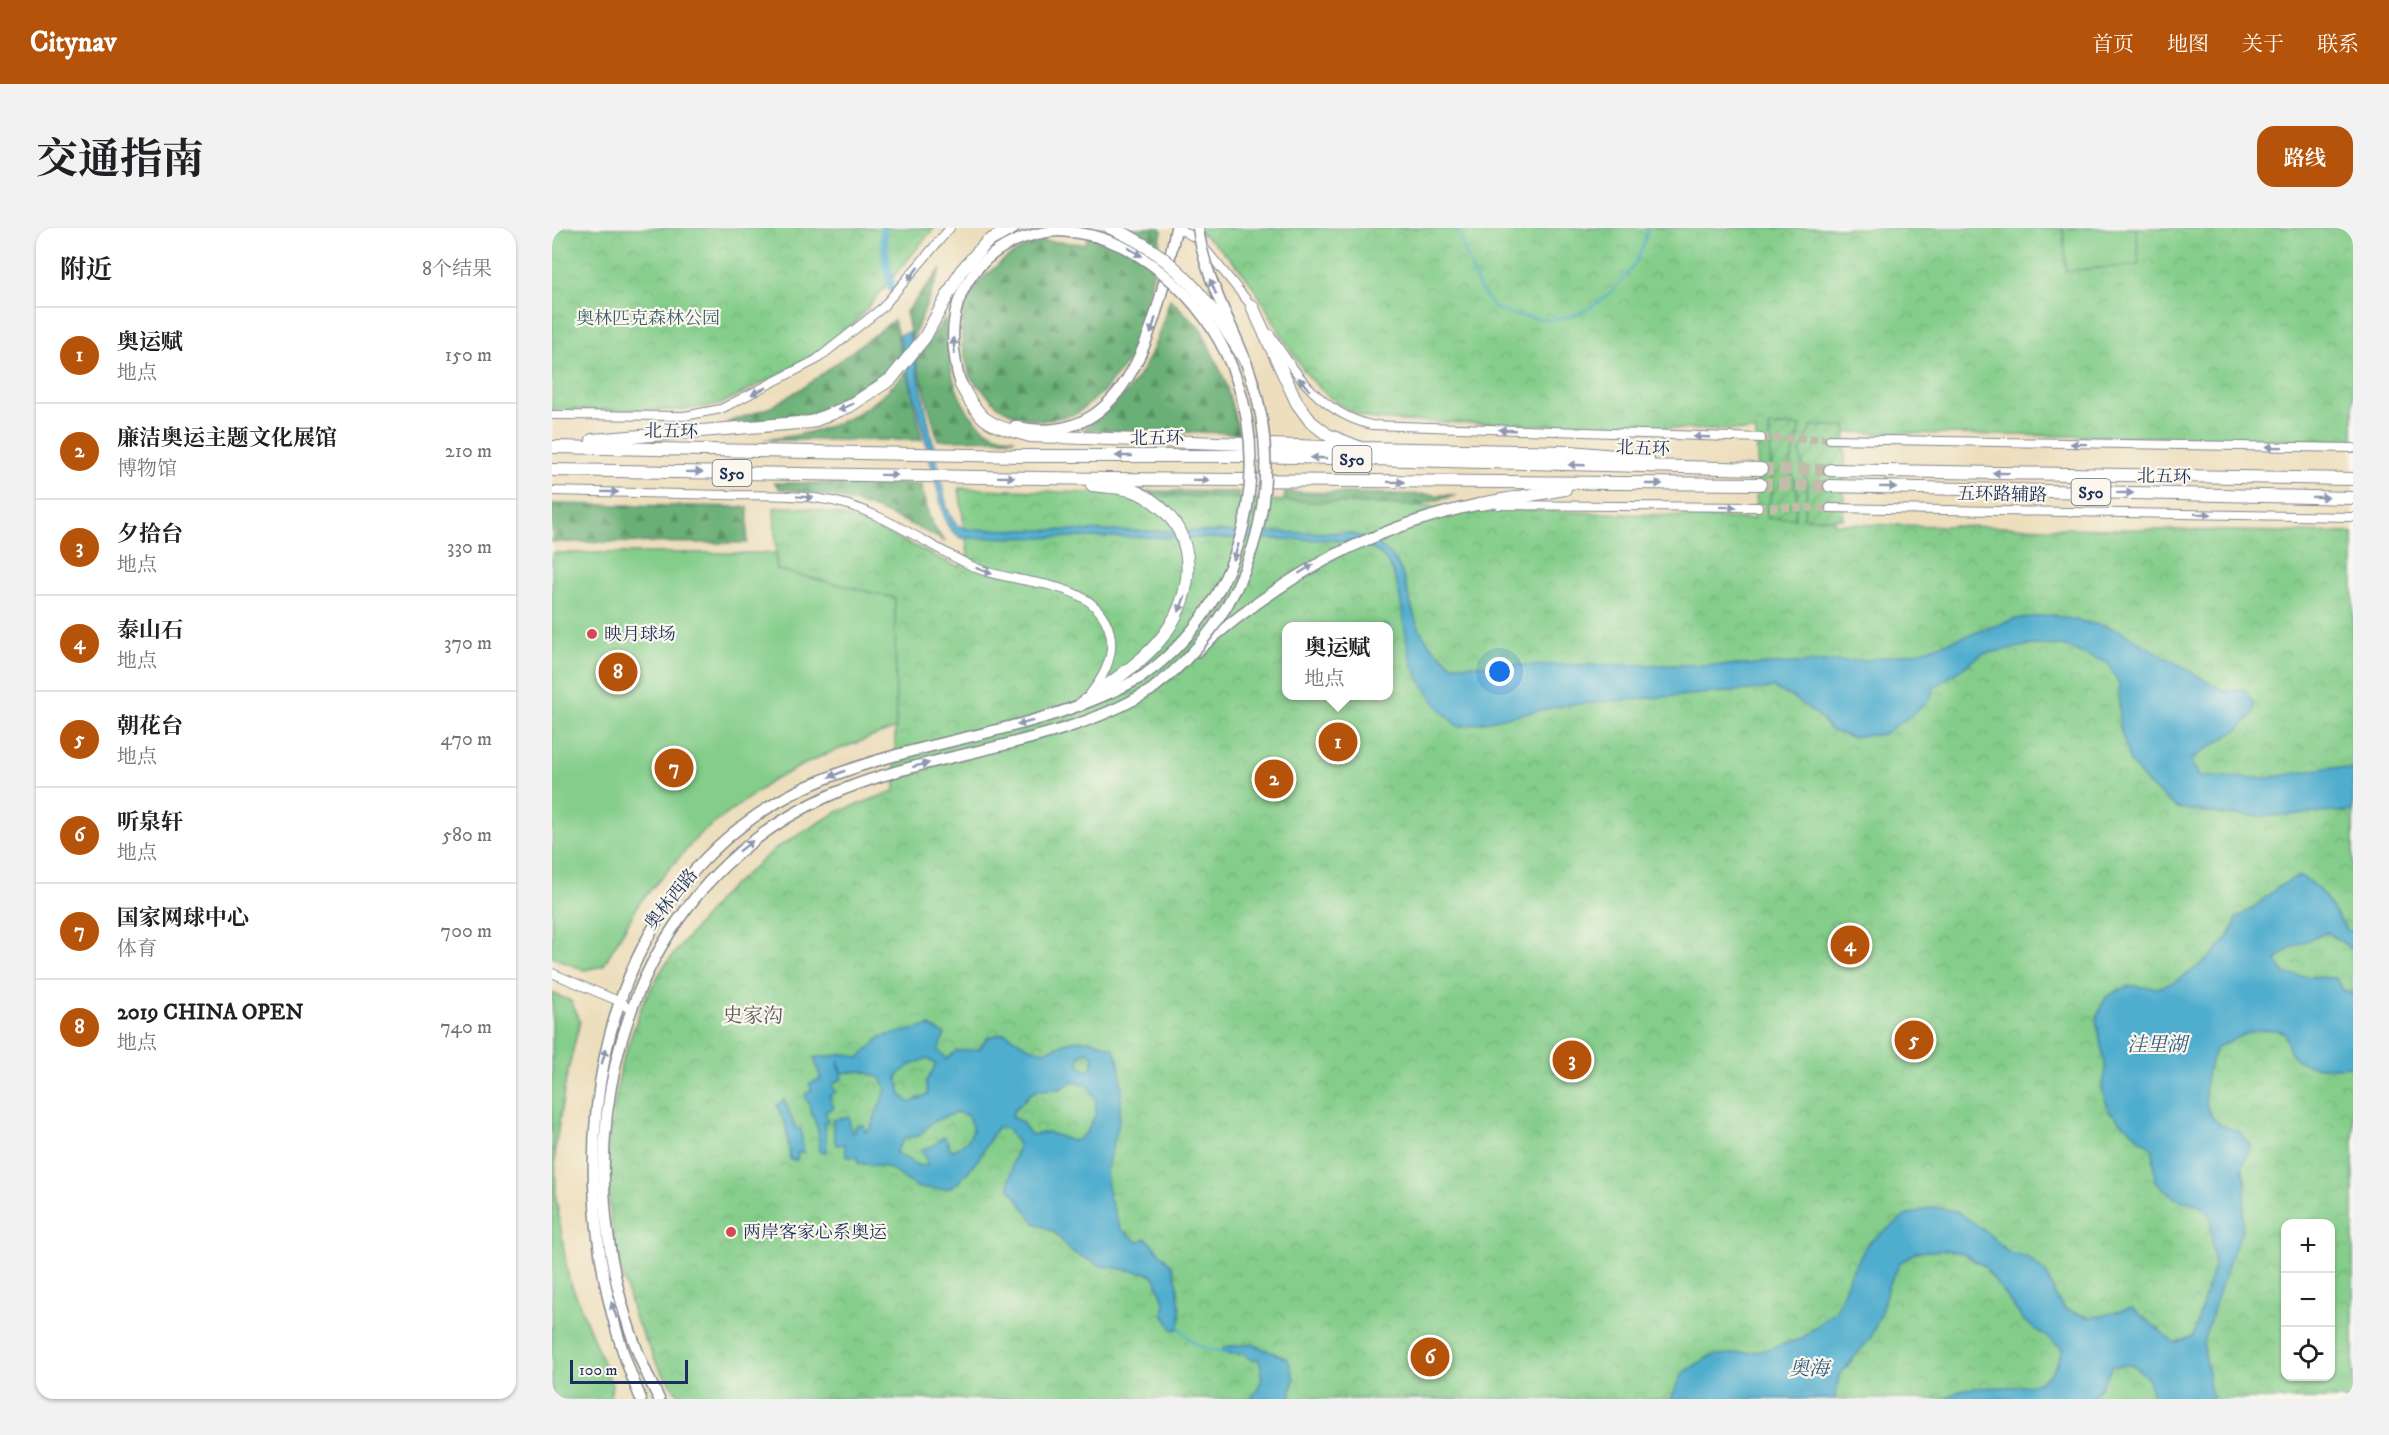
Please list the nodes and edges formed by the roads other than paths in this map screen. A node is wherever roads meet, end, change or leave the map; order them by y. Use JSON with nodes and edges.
{"nodes":[{"id":1,"x":950,"y":228,"type":"edge"},
{"id":2,"x":1013,"y":228,"type":"edge"},
{"id":3,"x":1111,"y":228,"type":"edge"},
{"id":4,"x":1177,"y":228,"type":"edge"},
{"id":5,"x":1198,"y":228,"type":"edge"},
{"id":6,"x":1252,"y":306,"type":"junction"},
{"id":7,"x":1245,"y":360,"type":"junction"},
{"id":8,"x":961,"y":385,"type":"junction"},
{"id":9,"x":552,"y":416,"type":"edge"},
{"id":10,"x":1761,"y":438,"type":"tunnel mouth"},
{"id":11,"x":1830,"y":439,"type":"tunnel mouth"},
{"id":12,"x":552,"y":445,"type":"edge"},
{"id":13,"x":1362,"y":448,"type":"junction"},
{"id":14,"x":2353,"y":448,"type":"edge"},
{"id":15,"x":1744,"y":469,"type":"junction"},
{"id":16,"x":1761,"y":469,"type":"tunnel mouth"},
{"id":17,"x":553,"y":470,"type":"edge"},
{"id":18,"x":1830,"y":470,"type":"tunnel mouth"},
{"id":19,"x":1037,"y":478,"type":"junction"},
{"id":20,"x":2353,"y":478,"type":"edge"},
{"id":21,"x":1594,"y":484,"type":"junction"},
{"id":22,"x":1760,"y":484,"type":"tunnel mouth"},
{"id":23,"x":1830,"y":486,"type":"tunnel mouth"},
{"id":24,"x":552,"y":491,"type":"edge"},
{"id":25,"x":2353,"y":498,"type":"edge"},
{"id":26,"x":1480,"y":504,"type":"junction"},
{"id":27,"x":1758,"y":507,"type":"tunnel mouth"},
{"id":28,"x":1830,"y":508,"type":"tunnel mouth"},
{"id":29,"x":2353,"y":517,"type":"edge"},
{"id":30,"x":1171,"y":674,"type":"junction"},
{"id":31,"x":1080,"y":705,"type":"junction"},
{"id":32,"x":552,"y":973,"type":"edge"},
{"id":33,"x":612,"y":988,"type":"junction"},
{"id":34,"x":625,"y":1005,"type":"junction"},
{"id":35,"x":602,"y":1010,"type":"dead end"},
{"id":36,"x":609,"y":1341,"type":"dead end"},
{"id":37,"x":660,"y":1397,"type":"edge"},
{"id":38,"x":641,"y":1399,"type":"edge"}],
"edges":[{"from":1,"to":9,"type":"street","one_way":true},
{"from":2,"to":12,"type":"highway","one_way":true},
{"from":3,"to":7,"type":"highway","bridge":true},
{"from":4,"to":6,"type":"street"},
{"from":4,"to":8,"type":"main road","one_way":true},
{"from":7,"to":5,"type":"main road","one_way":true,"bridge":true},
{"from":10,"to":6,"type":"street","one_way":true},
{"from":6,"to":13,"type":"highway"},
{"from":7,"to":30,"type":"main road","bridge":true},
{"from":8,"to":13,"type":"highway"},
{"from":8,"to":31,"type":"main road","name":"奥林西路","one_way":true,"bridge":true},
{"from":14,"to":11,"type":"street","one_way":true},
{"from":15,"to":12,"type":"highway","name":"北五环","number":"S50","one_way":true},
{"from":13,"to":15,"type":"highway"},
{"from":15,"to":16,"type":"highway","name":"北五环","number":"S50"},
{"from":17,"to":19,"type":"highway","name":"北五环","number":"S50","one_way":true},
{"from":20,"to":18,"type":"highway","name":"北五环","number":"S50","one_way":true},
{"from":19,"to":21,"type":"highway","name":"北五环","number":"S50","one_way":true},
{"from":19,"to":31,"type":"highway","one_way":true},
{"from":21,"to":22,"type":"highway","name":"北五环","number":"S50","one_way":true},
{"from":21,"to":26,"type":"highway"},
{"from":23,"to":25,"type":"highway","name":"北五环","number":"S50","one_way":true},
{"from":24,"to":31,"type":"street","one_way":true},
{"from":26,"to":27,"type":"street","one_way":true},
{"from":30,"to":26,"type":"main road","one_way":true,"bridge":true},
{"from":28,"to":29,"type":"street","name":"五环路辅路","one_way":true},
{"from":34,"to":30,"type":"main road","name":"奥林西路","one_way":true,"bridge":true},
{"from":31,"to":33,"type":"main road","name":"奥林西路","one_way":true},
{"from":32,"to":33,"type":"street"},
{"from":33,"to":34,"type":"street"},
{"from":33,"to":35,"type":"main road","name":"奥林西路"},
{"from":37,"to":34,"type":"main road","name":"奥林西路","one_way":true},
{"from":36,"to":38,"type":"main road"}]}
